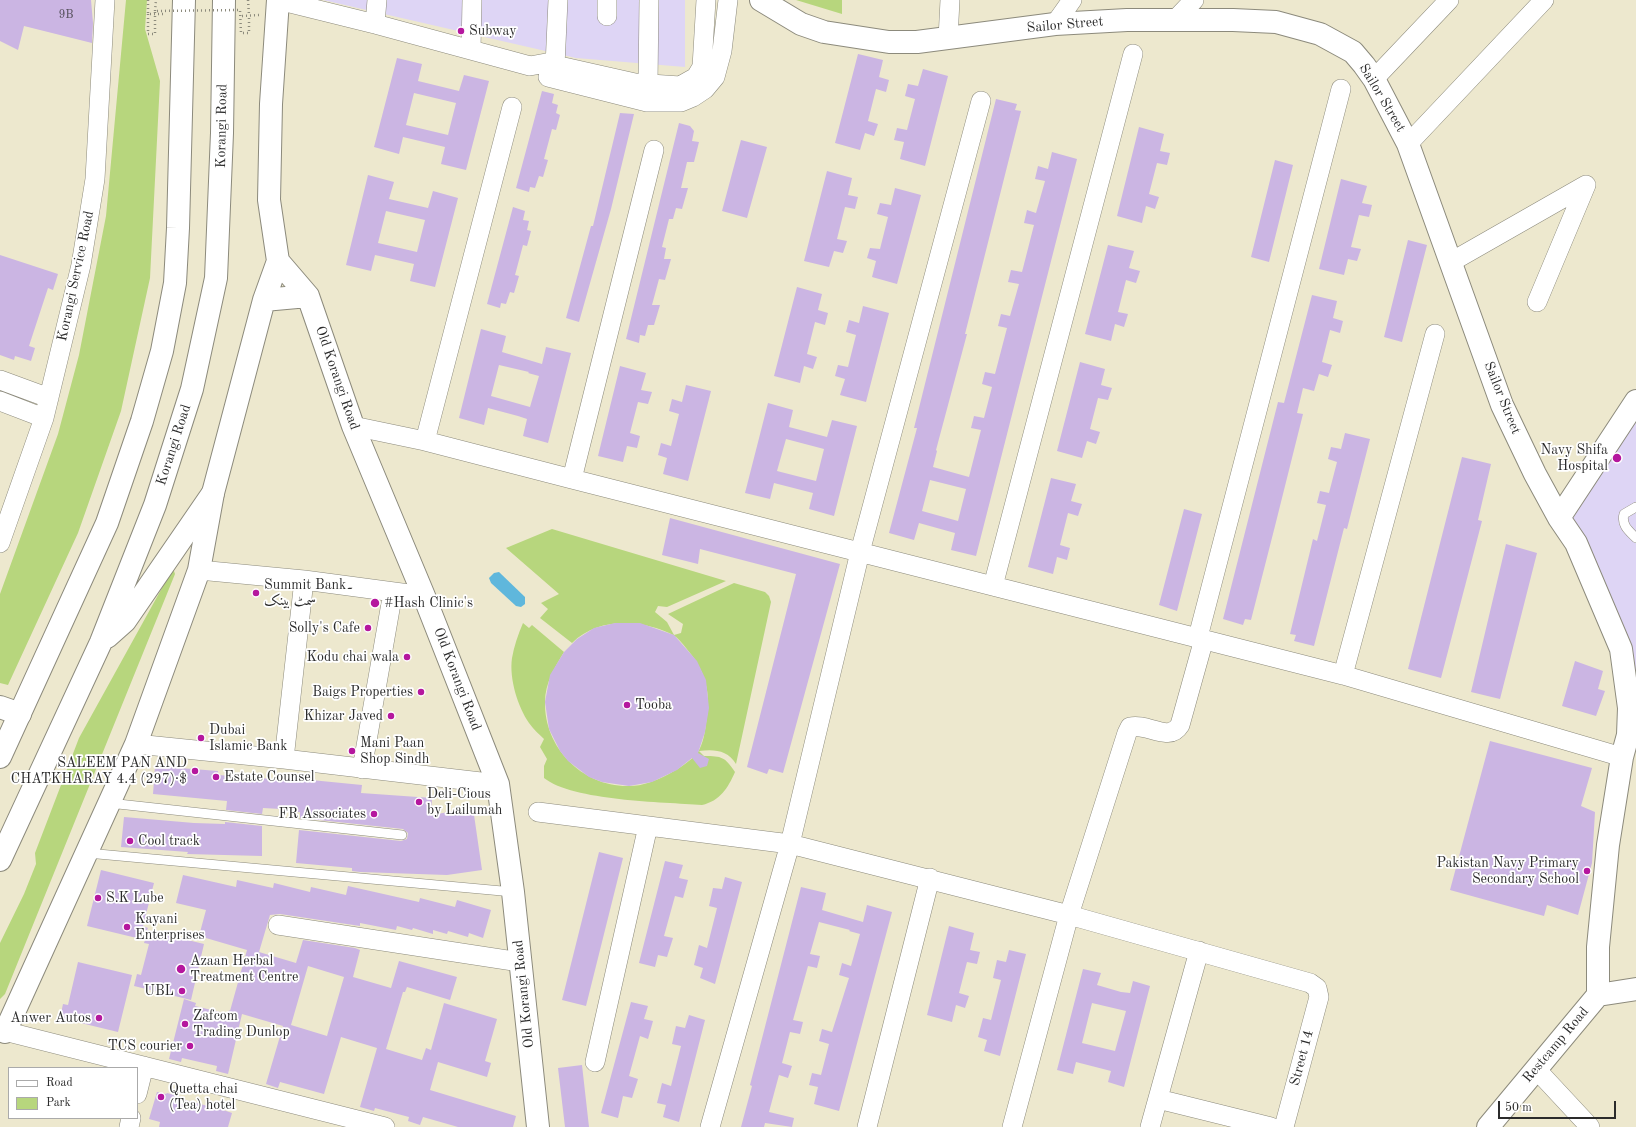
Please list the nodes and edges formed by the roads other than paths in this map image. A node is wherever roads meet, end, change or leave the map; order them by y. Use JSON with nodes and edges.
{"nodes":[{"id":1,"x":105,"y":0,"type":"edge"},
{"id":2,"x":184,"y":0,"type":"edge"},
{"id":3,"x":377,"y":0,"type":"edge"},
{"id":4,"x":472,"y":0,"type":"edge"},
{"id":5,"x":558,"y":0,"type":"edge"},
{"id":6,"x":649,"y":0,"type":"edge"},
{"id":7,"x":706,"y":0,"type":"edge"},
{"id":8,"x":728,"y":0,"type":"edge"},
{"id":9,"x":761,"y":0,"type":"edge"},
{"id":10,"x":950,"y":0,"type":"edge"},
{"id":11,"x":1072,"y":0,"type":"edge"},
{"id":12,"x":1194,"y":0,"type":"edge"},
{"id":13,"x":1450,"y":0,"type":"edge"},
{"id":14,"x":1544,"y":0,"type":"edge"},
{"id":15,"x":278,"y":5,"type":"edge"},
{"id":16,"x":224,"y":8,"type":"edge"},
{"id":17,"x":1175,"y":20,"type":"junction"},
{"id":18,"x":375,"y":24,"type":"junction"},
{"id":19,"x":1055,"y":24,"type":"junction"},
{"id":20,"x":948,"y":39,"type":"junction"},
{"id":21,"x":471,"y":49,"type":"junction"},
{"id":22,"x":1133,"y":54,"type":"dead end"},
{"id":23,"x":530,"y":66,"type":"junction"},
{"id":24,"x":555,"y":66,"type":"junction"},
{"id":25,"x":1374,"y":80,"type":"junction"},
{"id":26,"x":648,"y":85,"type":"junction"},
{"id":27,"x":1341,"y":89,"type":"dead end"},
{"id":28,"x":981,"y":101,"type":"dead end"},
{"id":29,"x":512,"y":107,"type":"dead end"},
{"id":30,"x":1408,"y":144,"type":"junction"},
{"id":31,"x":654,"y":150,"type":"dead end"},
{"id":32,"x":278,"y":261,"type":"junction"},
{"id":33,"x":1451,"y":262,"type":"junction"},
{"id":34,"x":308,"y":296,"type":"junction"},
{"id":35,"x":264,"y":300,"type":"junction"},
{"id":36,"x":1537,"y":302,"type":"dead end"},
{"id":37,"x":1435,"y":334,"type":"dead end"},
{"id":38,"x":0,"y":380,"type":"edge"},
{"id":39,"x":49,"y":398,"type":"junction"},
{"id":40,"x":0,"y":401,"type":"edge"},
{"id":41,"x":1636,"y":401,"type":"edge"},
{"id":42,"x":44,"y":418,"type":"junction"},
{"id":43,"x":353,"y":426,"type":"junction"},
{"id":44,"x":425,"y":441,"type":"junction"},
{"id":45,"x":572,"y":479,"type":"junction"},
{"id":46,"x":213,"y":493,"type":"junction"},
{"id":47,"x":1636,"y":508,"type":"edge"},
{"id":48,"x":1559,"y":518,"type":"junction"},
{"id":49,"x":1636,"y":538,"type":"edge"},
{"id":50,"x":0,"y":543,"type":"edge"},
{"id":51,"x":860,"y":552,"type":"junction"},
{"id":52,"x":199,"y":570,"type":"junction"},
{"id":53,"x":304,"y":580,"type":"junction"},
{"id":54,"x":993,"y":586,"type":"junction"},
{"id":55,"x":393,"y":592,"type":"junction"},
{"id":56,"x":424,"y":596,"type":"junction"},
{"id":57,"x":1201,"y":638,"type":"junction"},
{"id":58,"x":101,"y":642,"type":"junction"},
{"id":59,"x":1343,"y":675,"type":"junction"},
{"id":60,"x":10,"y":711,"type":"edge"},
{"id":61,"x":136,"y":744,"type":"junction"},
{"id":62,"x":1628,"y":749,"type":"edge"},
{"id":63,"x":0,"y":757,"type":"edge"},
{"id":64,"x":284,"y":758,"type":"junction"},
{"id":65,"x":362,"y":769,"type":"junction"},
{"id":66,"x":498,"y":784,"type":"junction"},
{"id":67,"x":110,"y":803,"type":"junction"},
{"id":68,"x":538,"y":812,"type":"dead end"},
{"id":69,"x":648,"y":826,"type":"junction"},
{"id":70,"x":402,"y":835,"type":"dead end"},
{"id":71,"x":790,"y":844,"type":"junction"},
{"id":72,"x":87,"y":853,"type":"junction"},
{"id":73,"x":0,"y":860,"type":"edge"},
{"id":74,"x":930,"y":878,"type":"junction"},
{"id":75,"x":513,"y":892,"type":"junction"},
{"id":76,"x":1069,"y":915,"type":"junction"},
{"id":77,"x":278,"y":925,"type":"dead end"},
{"id":78,"x":1199,"y":951,"type":"junction"},
{"id":79,"x":520,"y":962,"type":"junction"},
{"id":80,"x":1636,"y":990,"type":"edge"},
{"id":81,"x":1598,"y":995,"type":"junction"},
{"id":82,"x":2,"y":1034,"type":"edge"},
{"id":83,"x":595,"y":1062,"type":"dead end"},
{"id":84,"x":144,"y":1066,"type":"junction"},
{"id":85,"x":1536,"y":1069,"type":"junction"},
{"id":86,"x":138,"y":1090,"type":"edge"},
{"id":87,"x":1158,"y":1099,"type":"junction"},
{"id":88,"x":351,"y":1123,"type":"edge"},
{"id":89,"x":1489,"y":1126,"type":"edge"},
{"id":90,"x":385,"y":1127,"type":"edge"},
{"id":91,"x":538,"y":1127,"type":"edge"},
{"id":92,"x":710,"y":1127,"type":"edge"},
{"id":93,"x":867,"y":1127,"type":"edge"},
{"id":94,"x":1012,"y":1127,"type":"edge"},
{"id":95,"x":1150,"y":1127,"type":"edge"},
{"id":96,"x":1271,"y":1127,"type":"edge"},
{"id":97,"x":1284,"y":1127,"type":"edge"},
{"id":98,"x":1590,"y":1127,"type":"edge"}],
"edges":[{"from":1,"to":39,"type":"street","name":"Korangi Service Road"},
{"from":2,"to":60,"type":"street"},
{"from":3,"to":18,"type":"street"},
{"from":4,"to":21,"type":"street"},
{"from":5,"to":24,"type":"street"},
{"from":6,"to":26,"type":"street"},
{"from":7,"to":26,"type":"street"},
{"from":8,"to":23,"type":"street"},
{"from":9,"to":20,"type":"street","name":"Sailor Street"},
{"from":10,"to":20,"type":"street"},
{"from":11,"to":19,"type":"street"},
{"from":12,"to":17,"type":"street"},
{"from":13,"to":25,"type":"street"},
{"from":14,"to":30,"type":"street"},
{"from":15,"to":18,"type":"street"},
{"from":15,"to":32,"type":"street"},
{"from":16,"to":58,"type":"street","name":"Korangi Road"},
{"from":17,"to":19,"type":"street","name":"Sailor Street"},
{"from":17,"to":25,"type":"street","name":"Sailor Street"},
{"from":18,"to":21,"type":"street"},
{"from":19,"to":20,"type":"street","name":"Sailor Street"},
{"from":21,"to":23,"type":"street"},
{"from":22,"to":54,"type":"street"},
{"from":23,"to":24,"type":"street"},
{"from":24,"to":26,"type":"street"},
{"from":25,"to":30,"type":"street","name":"Sailor Street"},
{"from":27,"to":57,"type":"street"},
{"from":28,"to":51,"type":"street"},
{"from":29,"to":44,"type":"street"},
{"from":30,"to":33,"type":"street","name":"Sailor Street"},
{"from":31,"to":45,"type":"street"},
{"from":32,"to":34,"type":"street","name":"Old Korangi Road"},
{"from":32,"to":35,"type":"street"},
{"from":33,"to":36,"type":"street"},
{"from":33,"to":48,"type":"street","name":"Sailor Street"},
{"from":34,"to":35,"type":"street"},
{"from":34,"to":43,"type":"street","name":"Old Korangi Road"},
{"from":35,"to":46,"type":"street"},
{"from":37,"to":59,"type":"street"},
{"from":38,"to":39,"type":"street"},
{"from":39,"to":42,"type":"street","name":"Korangi Service Road"},
{"from":40,"to":42,"type":"street"},
{"from":41,"to":48,"type":"street"},
{"from":42,"to":50,"type":"street","name":"Korangi Service Road"},
{"from":43,"to":44,"type":"street"},
{"from":43,"to":56,"type":"street","name":"Old Korangi Road"},
{"from":44,"to":45,"type":"street"},
{"from":45,"to":51,"type":"street"},
{"from":46,"to":52,"type":"street"},
{"from":46,"to":58,"type":"street"},
{"from":47,"to":49,"type":"lane"},
{"from":48,"to":62,"type":"street","name":"Sailor Street"},
{"from":51,"to":54,"type":"street"},
{"from":51,"to":71,"type":"street"},
{"from":52,"to":53,"type":"street"},
{"from":52,"to":61,"type":"street"},
{"from":53,"to":55,"type":"street"},
{"from":53,"to":64,"type":"street"},
{"from":54,"to":57,"type":"street"},
{"from":55,"to":56,"type":"street"},
{"from":55,"to":65,"type":"street"},
{"from":56,"to":66,"type":"street","name":"Old Korangi Road"},
{"from":57,"to":59,"type":"street"},
{"from":57,"to":76,"type":"street"},
{"from":58,"to":73,"type":"street","name":"Korangi Road"},
{"from":59,"to":62,"type":"street"},
{"from":60,"to":63,"type":"street"},
{"from":61,"to":64,"type":"street"},
{"from":61,"to":67,"type":"street"},
{"from":62,"to":81,"type":"street","name":"Sailor Street"},
{"from":64,"to":65,"type":"street"},
{"from":65,"to":66,"type":"street"},
{"from":66,"to":75,"type":"street","name":"Old Korangi Road"},
{"from":67,"to":70,"type":"lane"},
{"from":67,"to":72,"type":"street"},
{"from":68,"to":69,"type":"street"},
{"from":69,"to":71,"type":"street"},
{"from":69,"to":83,"type":"street"},
{"from":71,"to":74,"type":"street"},
{"from":71,"to":92,"type":"street"},
{"from":72,"to":75,"type":"lane"},
{"from":72,"to":82,"type":"street"},
{"from":74,"to":76,"type":"street"},
{"from":74,"to":93,"type":"street"},
{"from":75,"to":79,"type":"street","name":"Old Korangi Road"},
{"from":76,"to":78,"type":"street"},
{"from":76,"to":94,"type":"street"},
{"from":77,"to":79,"type":"street"},
{"from":78,"to":87,"type":"street"},
{"from":78,"to":97,"type":"street","name":"Street 14"},
{"from":79,"to":91,"type":"street","name":"Old Korangi Road"},
{"from":80,"to":81,"type":"street","name":"Restcamp Road"},
{"from":81,"to":85,"type":"street","name":"Restcamp Road"},
{"from":82,"to":84,"type":"street"},
{"from":84,"to":86,"type":"street"},
{"from":84,"to":88,"type":"street"},
{"from":85,"to":89,"type":"street","name":"Restcamp Road"},
{"from":85,"to":98,"type":"street"},
{"from":87,"to":95,"type":"street"},
{"from":87,"to":96,"type":"street"},
{"from":88,"to":90,"type":"street"}]}
